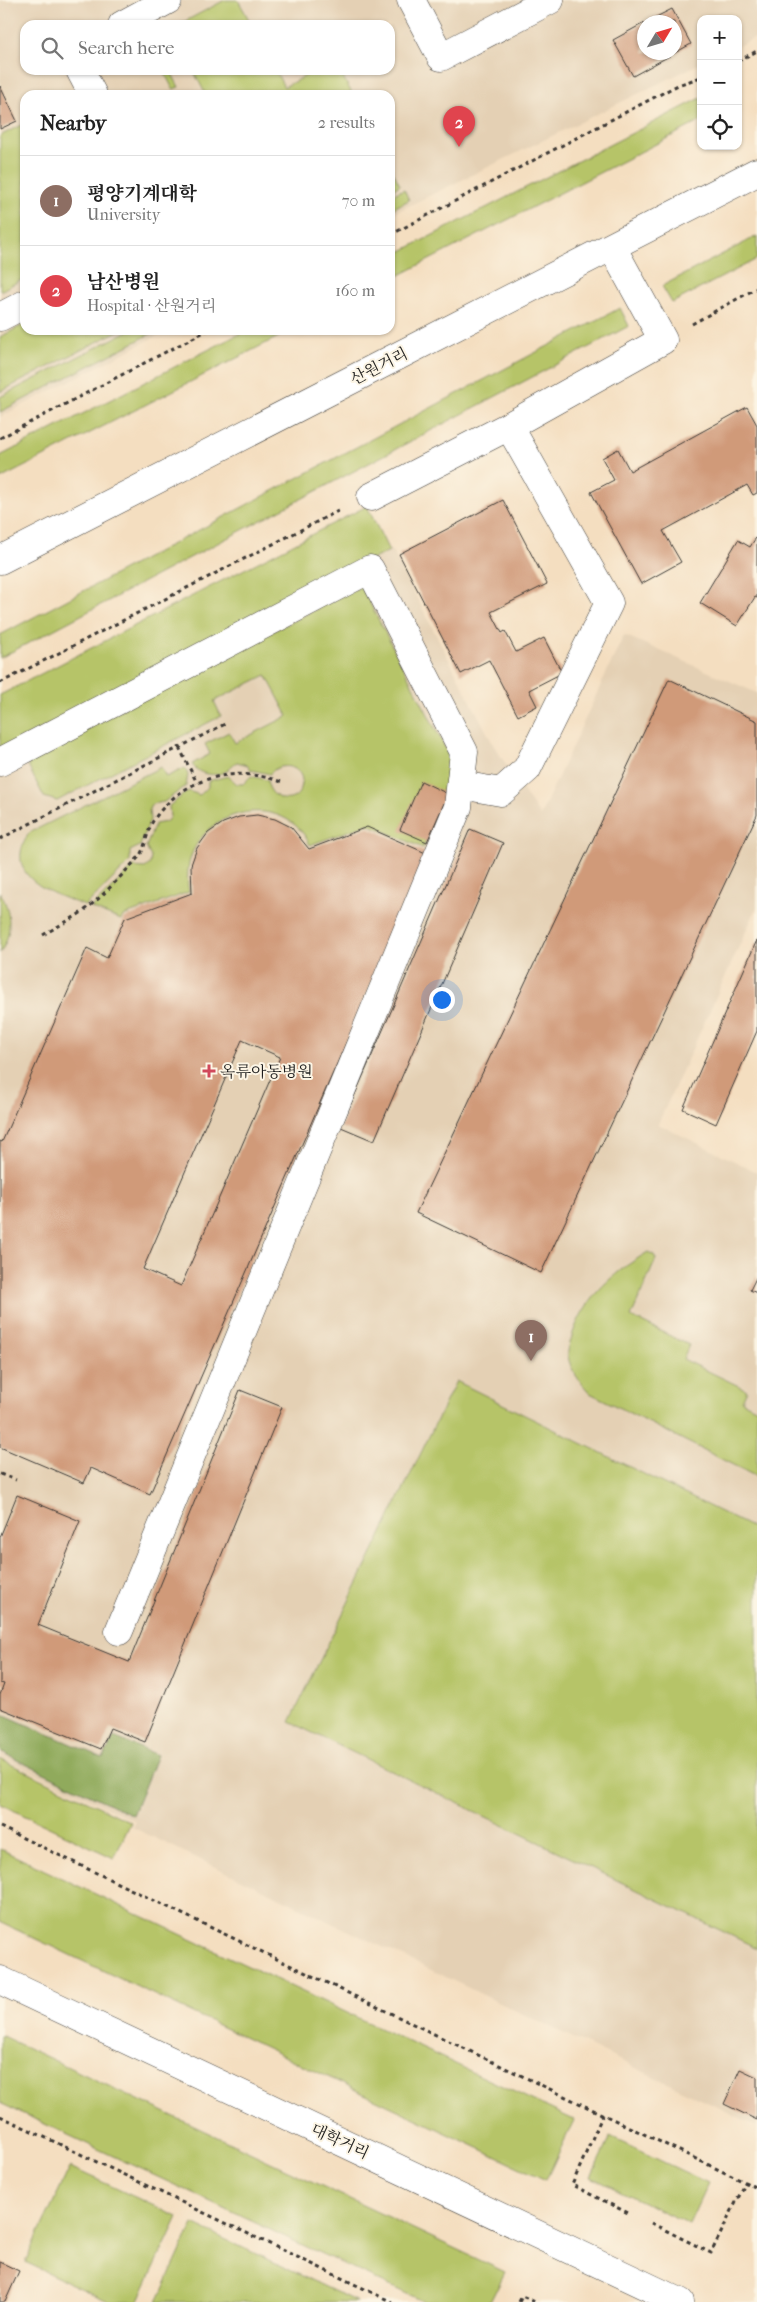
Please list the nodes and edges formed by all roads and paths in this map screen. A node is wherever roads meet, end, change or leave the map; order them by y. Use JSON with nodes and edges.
{"nodes":[{"id":1,"x":168,"y":0,"type":"edge"},
{"id":2,"x":411,"y":0,"type":"edge"},
{"id":3,"x":546,"y":1,"type":"edge"},
{"id":4,"x":131,"y":20,"type":"edge"},
{"id":5,"x":757,"y":51,"type":"edge"},
{"id":6,"x":740,"y":60,"type":"edge"},
{"id":7,"x":83,"y":75,"type":"edge"},
{"id":8,"x":697,"y":78,"type":"edge"},
{"id":9,"x":90,"y":90,"type":"edge"},
{"id":10,"x":757,"y":172,"type":"edge"},
{"id":11,"x":395,"y":232,"type":"edge"},
{"id":12,"x":612,"y":247,"type":"junction"},
{"id":13,"x":757,"y":288,"type":"edge"},
{"id":14,"x":20,"y":307,"type":"edge"},
{"id":15,"x":0,"y":317,"type":"edge"},
{"id":16,"x":198,"y":335,"type":"edge"},
{"id":17,"x":663,"y":340,"type":"junction"},
{"id":18,"x":509,"y":426,"type":"junction"},
{"id":19,"x":0,"y":438,"type":"edge"},
{"id":20,"x":371,"y":497,"type":"joint"},
{"id":21,"x":0,"y":560,"type":"edge"},
{"id":22,"x":0,"y":683,"type":"edge"},
{"id":23,"x":225,"y":724,"type":"dead end"},
{"id":24,"x":179,"y":747,"type":"junction"},
{"id":25,"x":0,"y":762,"type":"edge"},
{"id":26,"x":284,"y":782,"type":"dead end"},
{"id":27,"x":197,"y":783,"type":"junction"},
{"id":28,"x":461,"y":785,"type":"junction"},
{"id":29,"x":0,"y":839,"type":"edge"},
{"id":30,"x":42,"y":935,"type":"dead end"},
{"id":31,"x":0,"y":1474,"type":"edge"},
{"id":32,"x":16,"y":1480,"type":"dead end"},
{"id":33,"x":120,"y":1631,"type":"dead end"},
{"id":34,"x":0,"y":1827,"type":"edge"},
{"id":35,"x":0,"y":1980,"type":"edge"},
{"id":36,"x":603,"y":2114,"type":"junction"},
{"id":37,"x":0,"y":2116,"type":"edge"},
{"id":38,"x":746,"y":2182,"type":"junction"},
{"id":39,"x":757,"y":2188,"type":"edge"},
{"id":40,"x":628,"y":2212,"type":"dead end"},
{"id":41,"x":651,"y":2223,"type":"dead end"},
{"id":42,"x":392,"y":2302,"type":"edge"},
{"id":43,"x":519,"y":2302,"type":"edge"},
{"id":44,"x":535,"y":2302,"type":"edge"},
{"id":45,"x":680,"y":2302,"type":"edge"}],
"edges":[{"from":1,"to":4,"type":"main road"},
{"from":2,"to":3,"type":"main road"},
{"from":5,"to":6,"type":"path"},
{"from":7,"to":9,"type":"main road"},
{"from":8,"to":11,"type":"path"},
{"from":10,"to":12,"type":"main road","name":"산원거리"},
{"from":12,"to":17,"type":"main road"},
{"from":12,"to":21,"type":"main road","name":"산원거리"},
{"from":13,"to":17,"type":"path"},
{"from":14,"to":15,"type":"main road"},
{"from":16,"to":19,"type":"path"},
{"from":17,"to":18,"type":"main road"},
{"from":18,"to":20,"type":"main road"},
{"from":18,"to":28,"type":"main road"},
{"from":20,"to":22,"type":"path"},
{"from":23,"to":24,"type":"path"},
{"from":24,"to":27,"type":"path"},
{"from":24,"to":29,"type":"path"},
{"from":25,"to":28,"type":"main road"},
{"from":26,"to":27,"type":"path"},
{"from":27,"to":30,"type":"path"},
{"from":28,"to":33,"type":"main road"},
{"from":31,"to":32,"type":"path"},
{"from":34,"to":36,"type":"path"},
{"from":35,"to":45,"type":"main road","name":"대학거리"},
{"from":36,"to":38,"type":"path"},
{"from":36,"to":40,"type":"path"},
{"from":37,"to":42,"type":"path"},
{"from":38,"to":39,"type":"path"},
{"from":38,"to":41,"type":"path"},
{"from":43,"to":44,"type":"path"}]}
